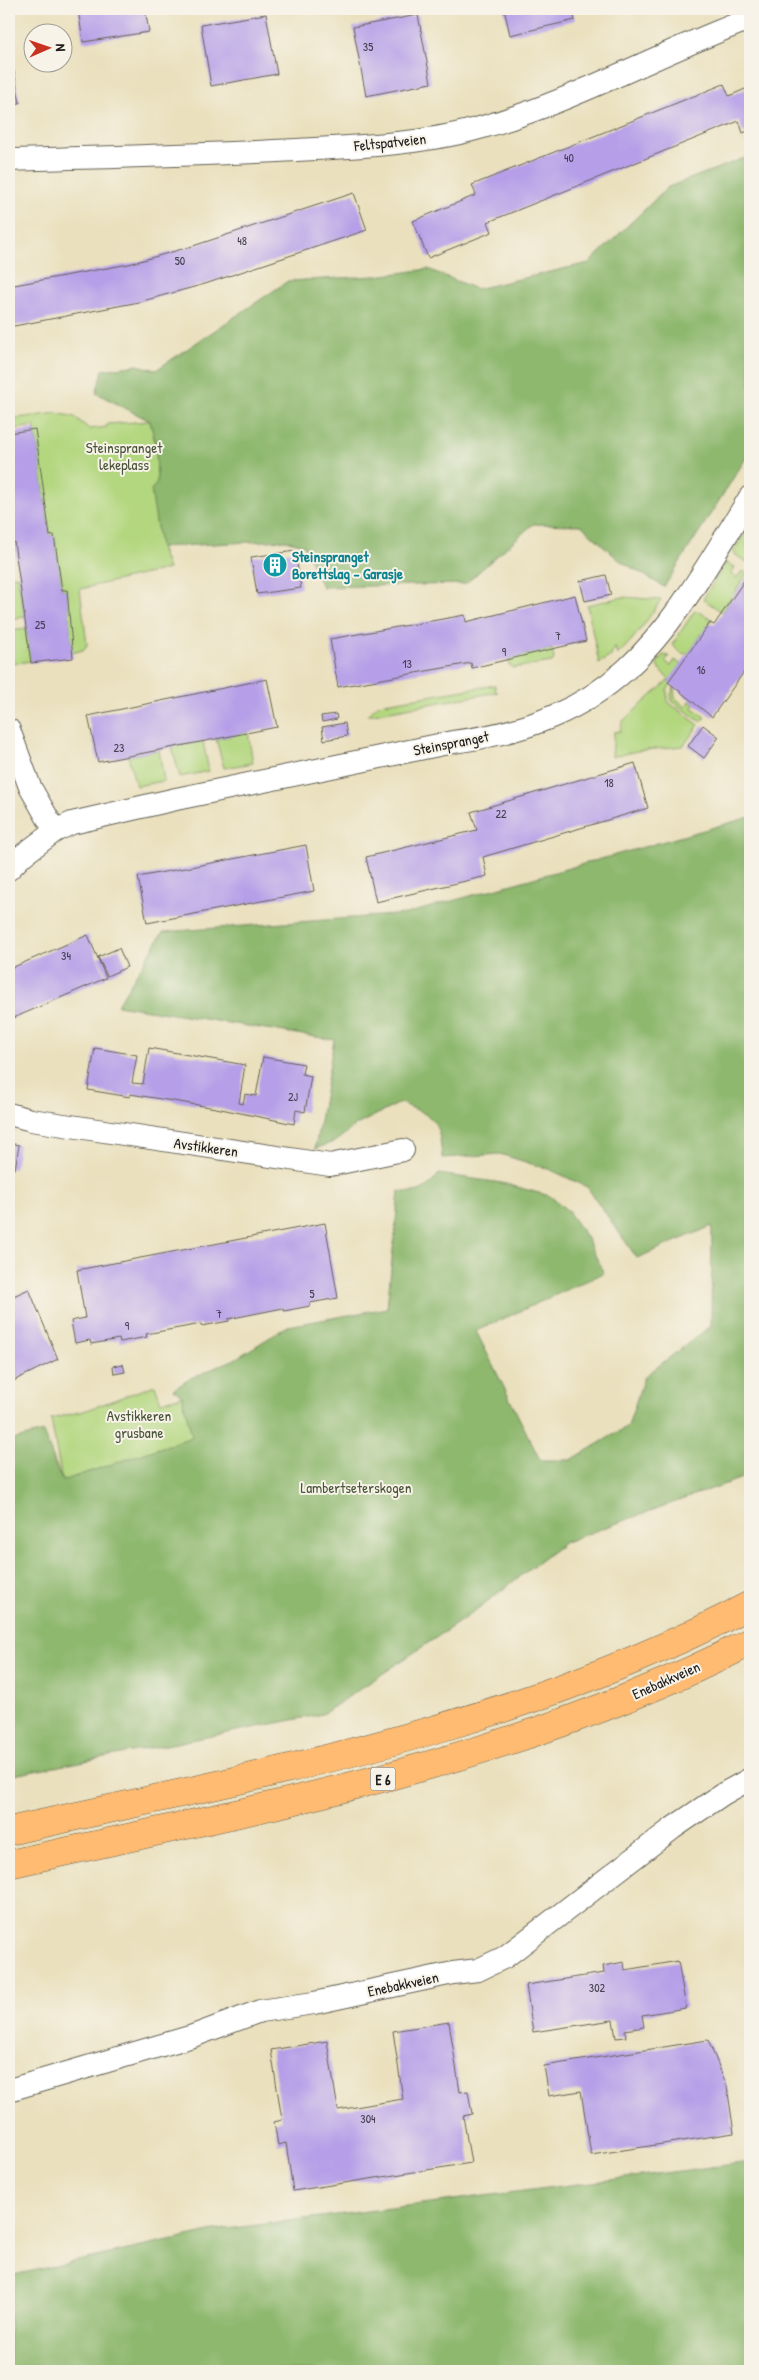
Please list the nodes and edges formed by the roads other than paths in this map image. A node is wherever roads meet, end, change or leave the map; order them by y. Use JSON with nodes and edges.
{"nodes":[{"id":1,"x":750,"y":19,"type":"edge"},
{"id":2,"x":9,"y":160,"type":"edge"},
{"id":3,"x":750,"y":497,"type":"edge"},
{"id":4,"x":9,"y":730,"type":"edge"},
{"id":5,"x":55,"y":831,"type":"junction"},
{"id":6,"x":9,"y":869,"type":"edge"},
{"id":7,"x":9,"y":1114,"type":"edge"},
{"id":8,"x":403,"y":1150,"type":"dead end"},
{"id":9,"x":750,"y":1605,"type":"edge"},
{"id":10,"x":746,"y":1644,"type":"edge"},
{"id":11,"x":750,"y":1779,"type":"edge"},
{"id":12,"x":9,"y":1831,"type":"edge"},
{"id":13,"x":9,"y":1864,"type":"edge"},
{"id":14,"x":9,"y":2090,"type":"edge"}],
"edges":[{"from":1,"to":2,"type":"street","name":"Feltspatveien"},
{"from":3,"to":5,"type":"street","name":"Steinspranget"},
{"from":4,"to":5,"type":"street"},
{"from":5,"to":6,"type":"street","name":"Steinspranget"},
{"from":7,"to":8,"type":"street","name":"Avstikkeren"},
{"from":9,"to":12,"type":"highway","number":"E 6"},
{"from":10,"to":13,"type":"highway","name":"Enebakkveien","number":"E 6"},
{"from":11,"to":14,"type":"street","name":"Enebakkveien"}]}
